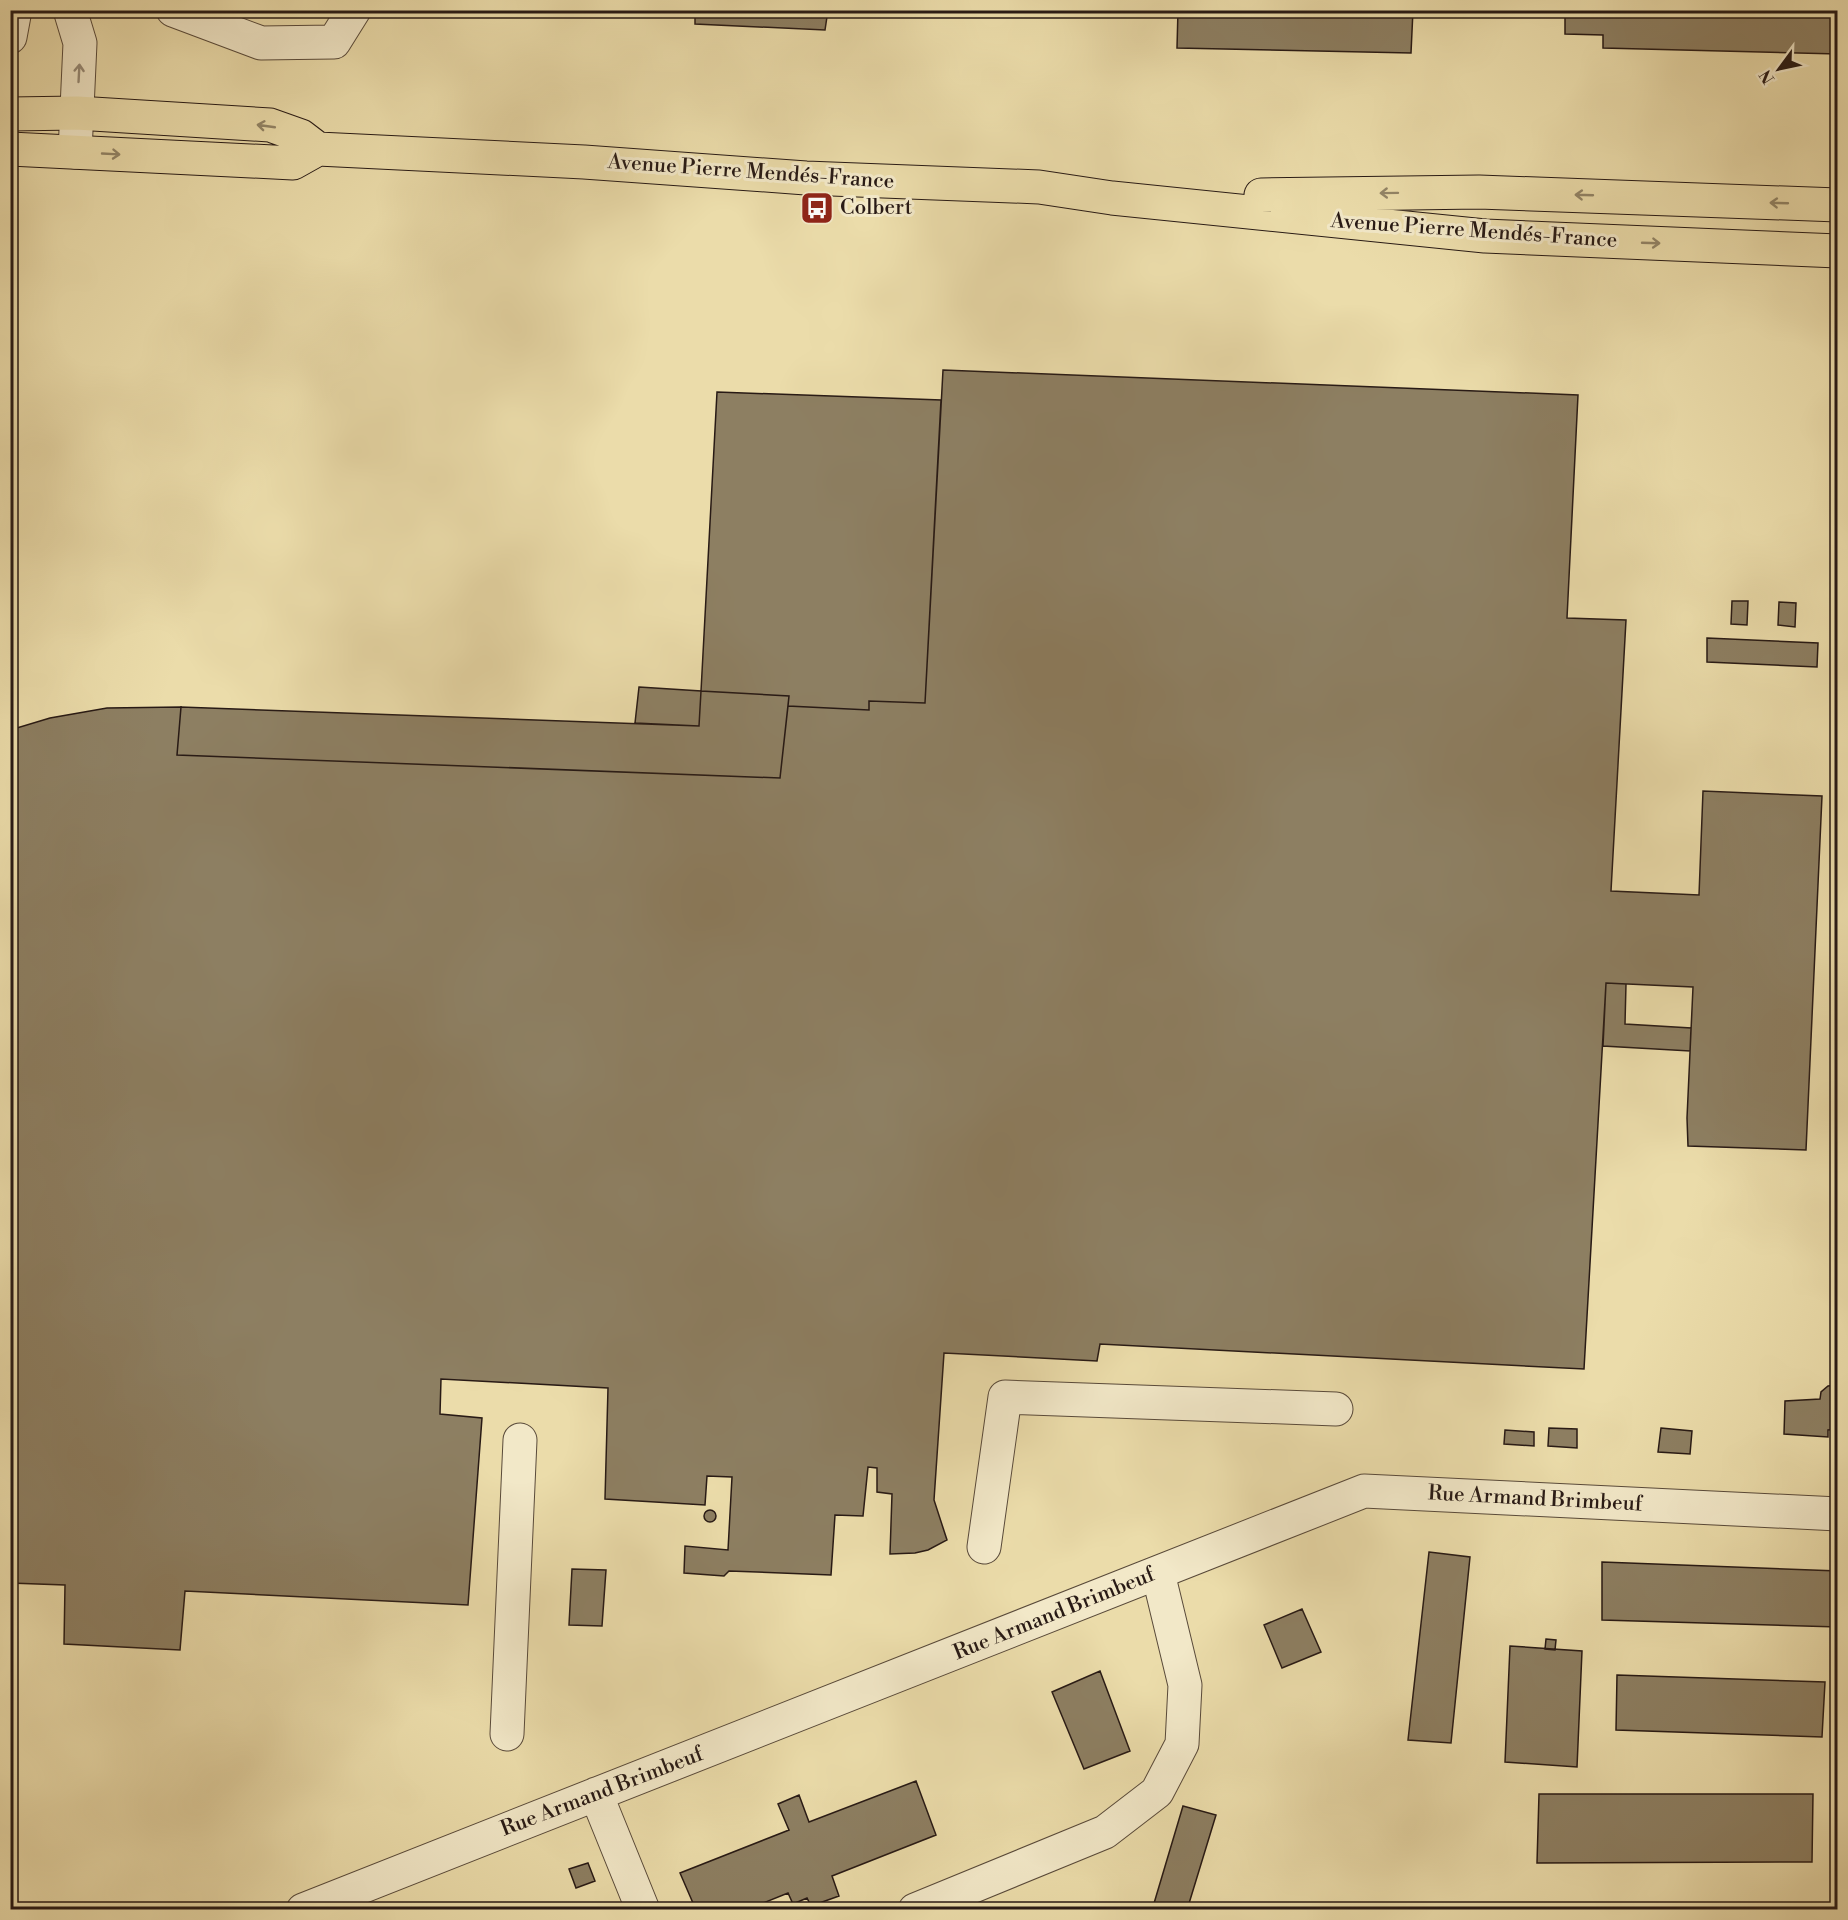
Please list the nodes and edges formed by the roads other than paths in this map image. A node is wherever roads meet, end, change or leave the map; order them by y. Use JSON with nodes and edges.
{"nodes":[{"id":1,"x":15,"y":10,"type":"edge"},
{"id":2,"x":70,"y":10,"type":"edge"},
{"id":3,"x":173,"y":10,"type":"edge"},
{"id":4,"x":354,"y":10,"type":"edge"},
{"id":5,"x":10,"y":37,"type":"edge"},
{"id":6,"x":77,"y":113,"type":"junction"},
{"id":7,"x":10,"y":114,"type":"edge"},
{"id":8,"x":10,"y":149,"type":"edge"},
{"id":9,"x":318,"y":149,"type":"junction"},
{"id":10,"x":75,"y":152,"type":"junction"},
{"id":11,"x":1112,"y":198,"type":"junction"},
{"id":12,"x":1838,"y":205,"type":"edge"},
{"id":13,"x":1838,"y":251,"type":"edge"},
{"id":14,"x":1336,"y":1409,"type":"dead end"},
{"id":15,"x":520,"y":1440,"type":"dead end"},
{"id":16,"x":1838,"y":1514,"type":"edge"},
{"id":17,"x":984,"y":1547,"type":"dead end"},
{"id":18,"x":1158,"y":1573,"type":"junction"},
{"id":19,"x":507,"y":1734,"type":"dead end"},
{"id":20,"x":596,"y":1794,"type":"junction"},
{"id":21,"x":303,"y":1910,"type":"edge"},
{"id":22,"x":643,"y":1910,"type":"edge"},
{"id":23,"x":915,"y":1910,"type":"edge"}],
"edges":[{"from":1,"to":5,"type":"street"},
{"from":6,"to":2,"type":"street","one_way":true},
{"from":3,"to":4,"type":"street"},
{"from":6,"to":7,"type":"main road","name":"Avenue Pierre Mendés-France"},
{"from":9,"to":6,"type":"main road","name":"Avenue Pierre Mendés-France","one_way":true},
{"from":6,"to":10,"type":"street"},
{"from":8,"to":10,"type":"main road"},
{"from":10,"to":9,"type":"main road","one_way":true},
{"from":9,"to":11,"type":"main road","name":"Avenue Pierre Mendés-France"},
{"from":12,"to":11,"type":"main road","name":"Avenue Pierre Mendés-France","one_way":true},
{"from":11,"to":13,"type":"main road","name":"Avenue Pierre Mendés-France","one_way":true},
{"from":14,"to":17,"type":"street"},
{"from":15,"to":19,"type":"street"},
{"from":16,"to":18,"type":"street","name":"Rue Armand Brimbeuf"},
{"from":18,"to":20,"type":"street","name":"Rue Armand Brimbeuf"},
{"from":18,"to":23,"type":"street"},
{"from":20,"to":21,"type":"street","name":"Rue Armand Brimbeuf"},
{"from":20,"to":22,"type":"street"}]}
